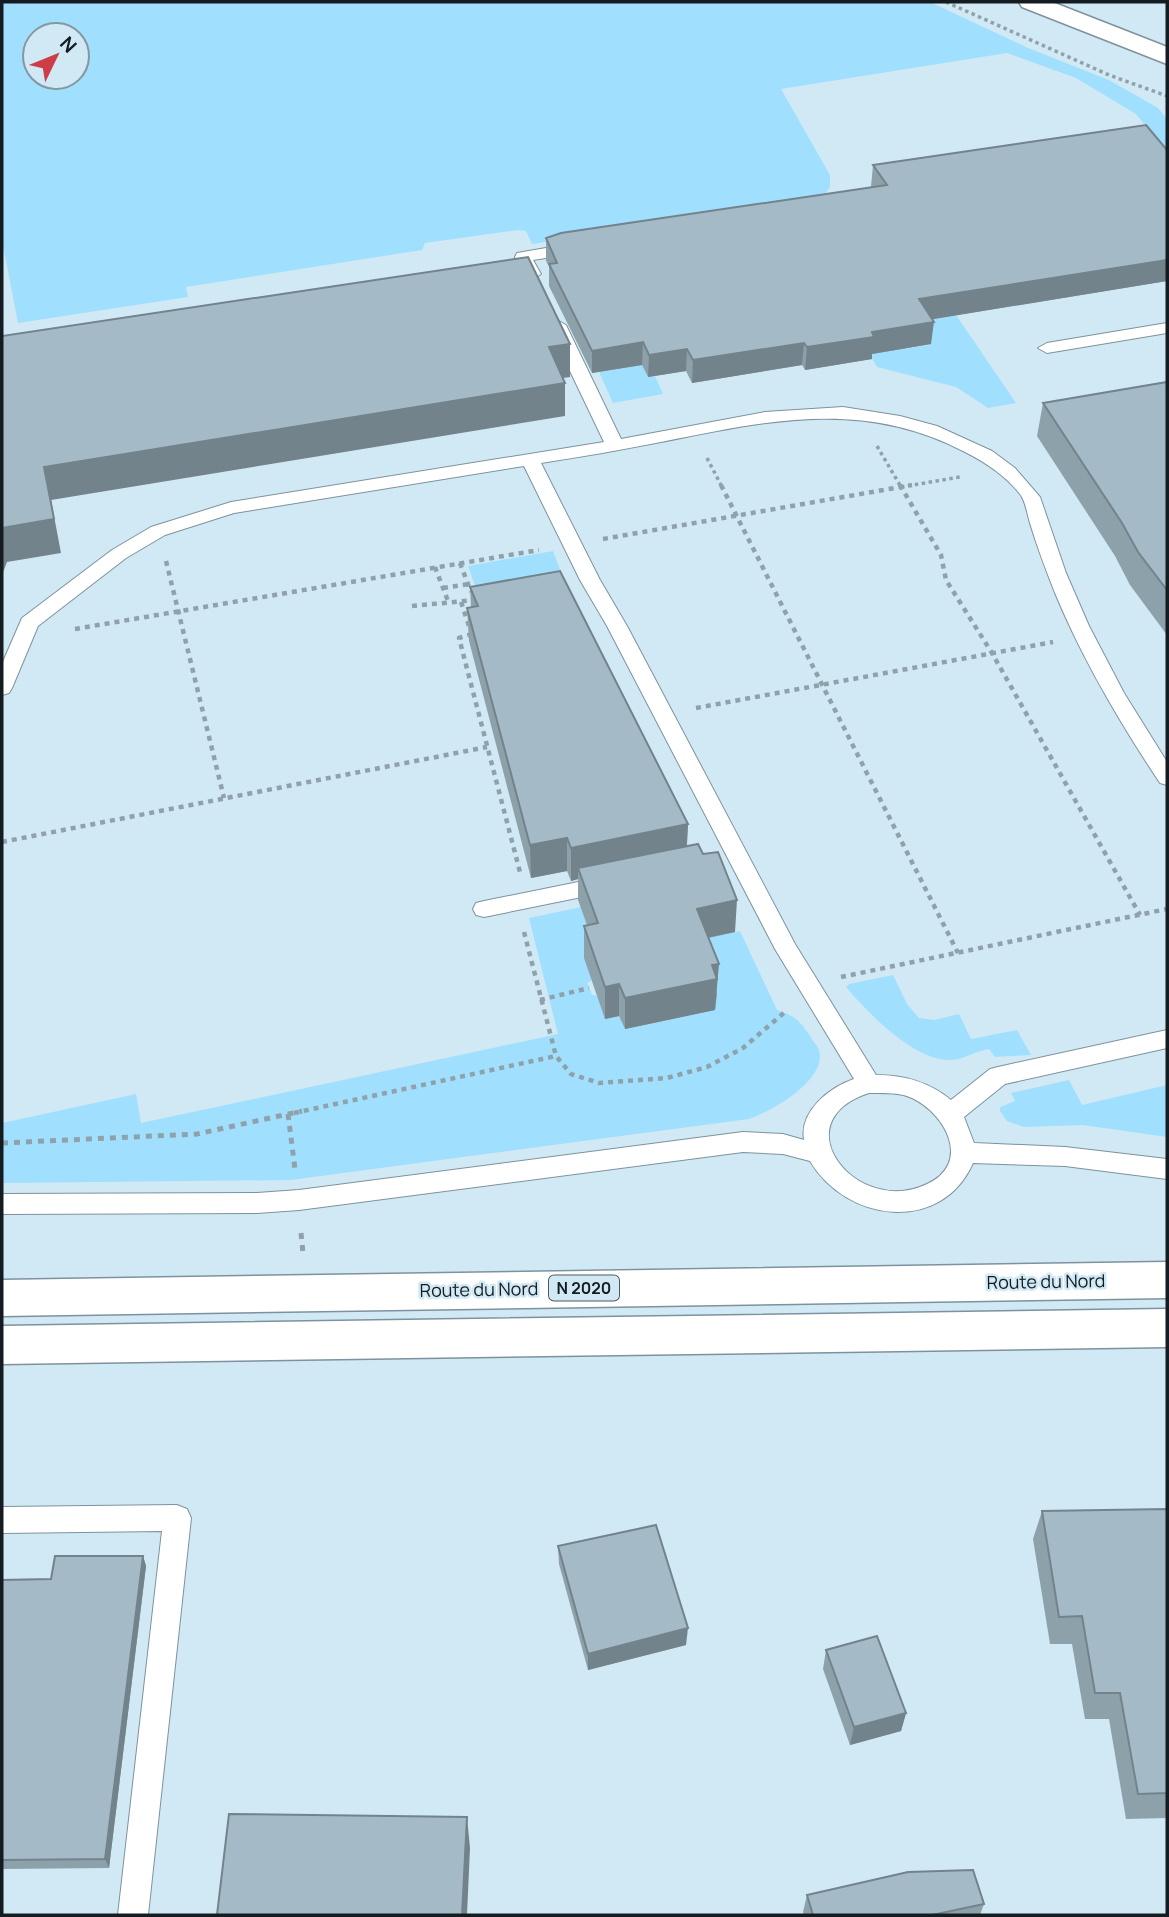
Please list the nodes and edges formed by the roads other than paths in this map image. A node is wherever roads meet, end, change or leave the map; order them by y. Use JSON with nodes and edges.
{"nodes":[{"id":1,"x":1031,"y":2,"type":"edge"},
{"id":2,"x":1167,"y":56,"type":"edge"},
{"id":3,"x":552,"y":252,"type":"edge"},
{"id":4,"x":530,"y":279,"type":"edge"},
{"id":5,"x":550,"y":311,"type":"edge"},
{"id":6,"x":1167,"y":328,"type":"edge"},
{"id":7,"x":1047,"y":348,"type":"dead end"},
{"id":8,"x":615,"y":446,"type":"junction"},
{"id":9,"x":529,"y":458,"type":"junction"},
{"id":10,"x":2,"y":688,"type":"edge"},
{"id":11,"x":1167,"y":779,"type":"edge"},
{"id":12,"x":627,"y":880,"type":"edge"},
{"id":13,"x":484,"y":909,"type":"dead end"},
{"id":14,"x":1167,"y":1039,"type":"edge"},
{"id":15,"x":869,"y":1084,"type":"junction"},
{"id":16,"x":951,"y":1114,"type":"junction"},
{"id":17,"x":818,"y":1153,"type":"junction"},
{"id":18,"x":963,"y":1153,"type":"junction"},
{"id":19,"x":1167,"y":1169,"type":"edge"},
{"id":20,"x":2,"y":1204,"type":"edge"},
{"id":21,"x":1167,"y":1280,"type":"edge"},
{"id":22,"x":2,"y":1298,"type":"edge"},
{"id":23,"x":1167,"y":1328,"type":"edge"},
{"id":24,"x":2,"y":1345,"type":"edge"},
{"id":25,"x":2,"y":1520,"type":"edge"},
{"id":26,"x":133,"y":1915,"type":"edge"}],
"edges":[{"from":1,"to":2,"type":"main road"},
{"from":3,"to":4,"type":"lane"},
{"from":5,"to":8,"type":"lane"},
{"from":6,"to":7,"type":"lane"},
{"from":8,"to":9,"type":"lane"},
{"from":8,"to":11,"type":"lane"},
{"from":9,"to":10,"type":"lane"},
{"from":9,"to":15,"type":"lane"},
{"from":12,"to":13,"type":"lane"},
{"from":14,"to":16,"type":"lane"},
{"from":15,"to":16,"type":"lane"},
{"from":15,"to":17,"type":"lane"},
{"from":16,"to":18,"type":"lane"},
{"from":17,"to":18,"type":"lane"},
{"from":17,"to":20,"type":"lane"},
{"from":18,"to":19,"type":"lane"},
{"from":21,"to":22,"type":"main road","name":"Route du Nord","number":"N 2020"},
{"from":23,"to":24,"type":"main road"},
{"from":25,"to":26,"type":"lane"}]}
